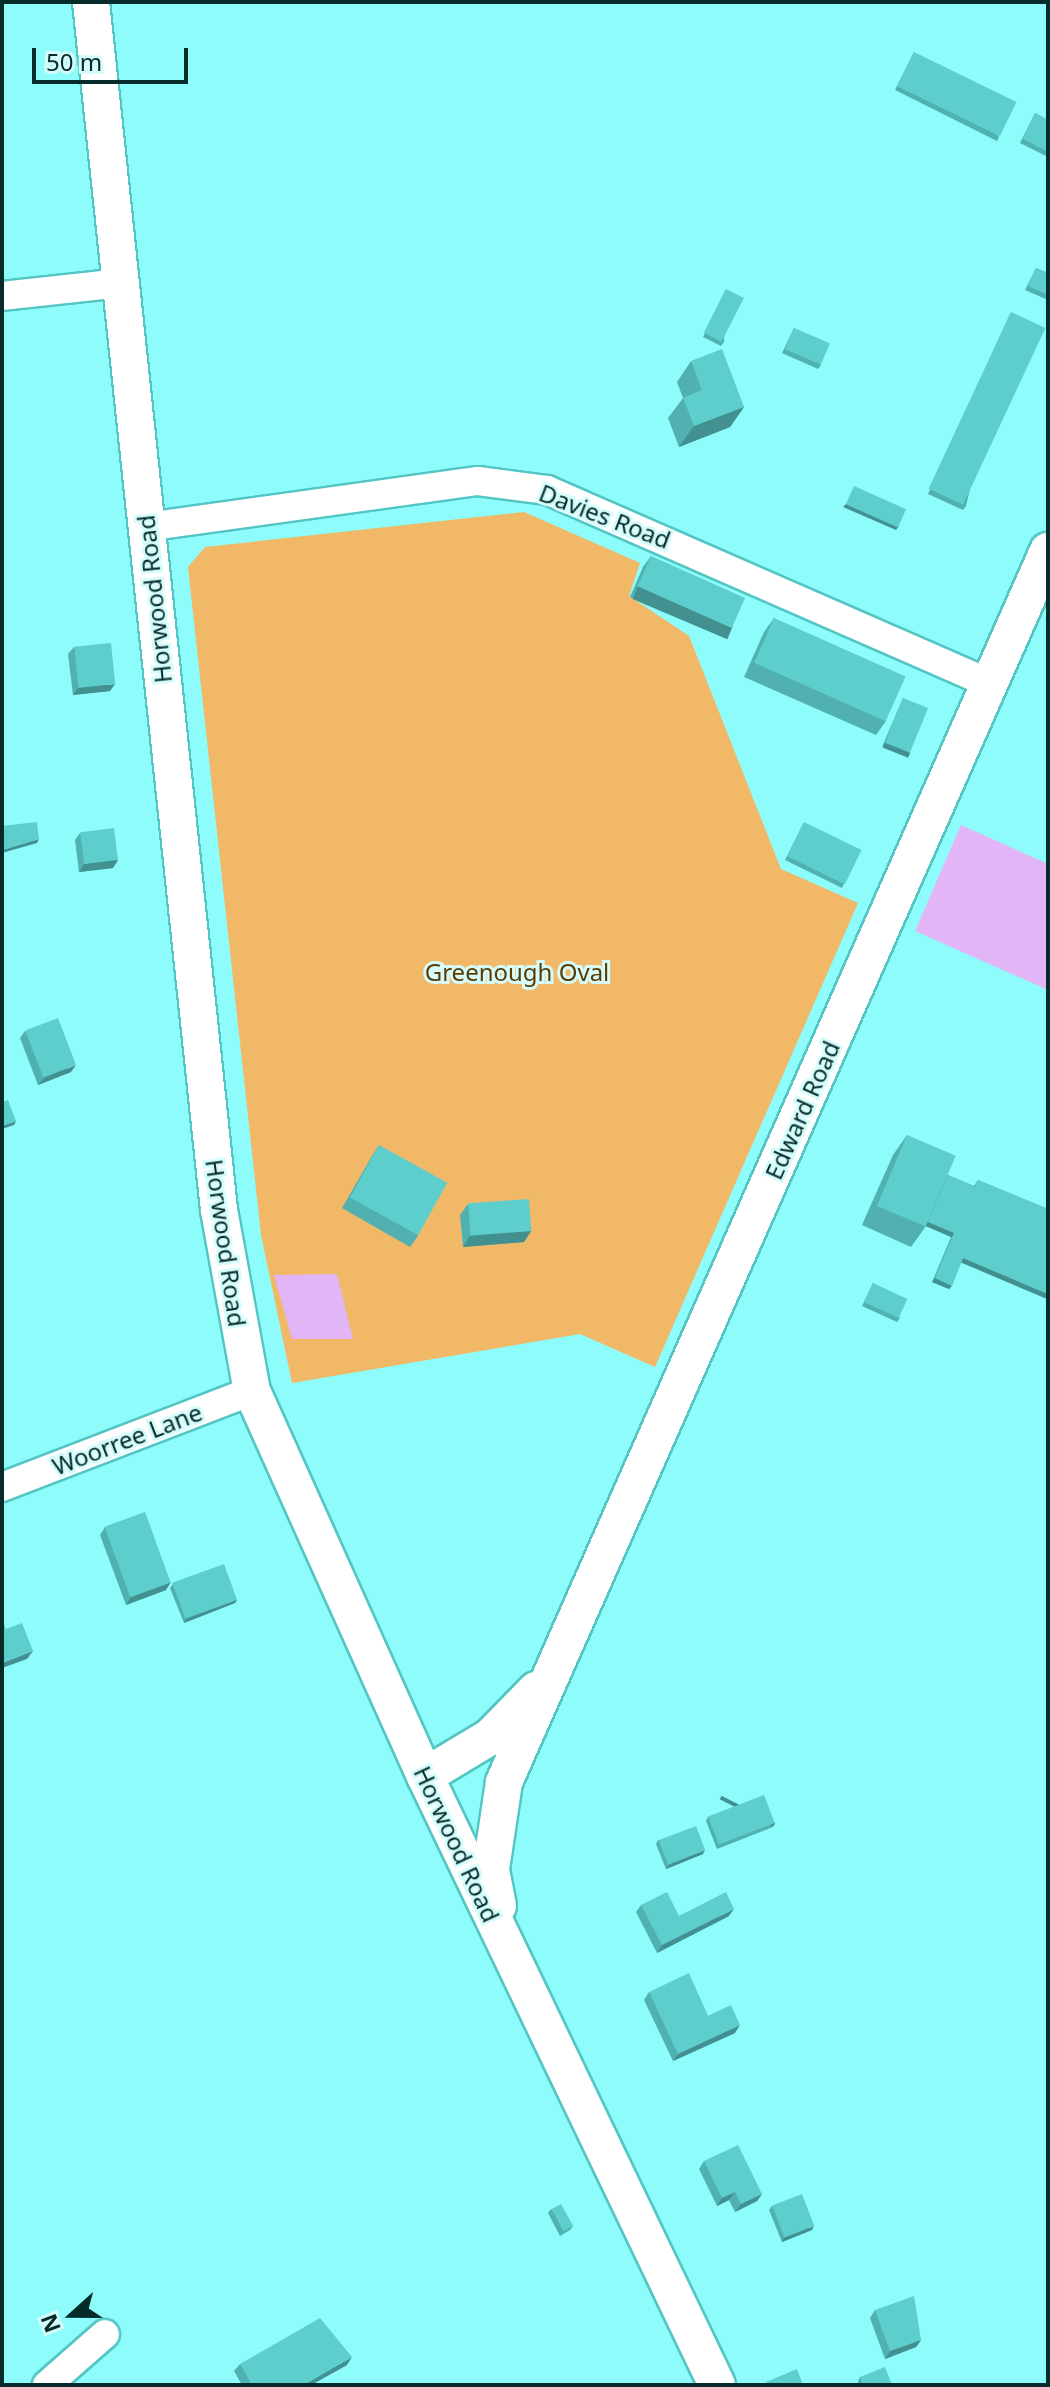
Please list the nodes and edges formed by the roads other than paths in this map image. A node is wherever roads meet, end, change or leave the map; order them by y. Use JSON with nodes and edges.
{"nodes":[{"id":1,"x":91,"y":2,"type":"edge"},
{"id":2,"x":121,"y":283,"type":"junction"},
{"id":3,"x":2,"y":296,"type":"edge"},
{"id":4,"x":146,"y":527,"type":"junction"},
{"id":5,"x":1048,"y":551,"type":"edge"},
{"id":6,"x":989,"y":683,"type":"junction"},
{"id":7,"x":252,"y":1391,"type":"junction"},
{"id":8,"x":2,"y":1487,"type":"edge"},
{"id":9,"x":556,"y":1669,"type":"junction"},
{"id":10,"x":425,"y":1776,"type":"junction"},
{"id":11,"x":513,"y":1961,"type":"junction"},
{"id":12,"x":105,"y":2334,"type":"dead end"},
{"id":13,"x":47,"y":2385,"type":"edge"},
{"id":14,"x":717,"y":2385,"type":"edge"}],
"edges":[{"from":1,"to":2,"type":"main road","name":"Horwood Road"},
{"from":2,"to":3,"type":"street"},
{"from":2,"to":4,"type":"main road","name":"Horwood Road"},
{"from":4,"to":6,"type":"street","name":"Davies Road"},
{"from":4,"to":7,"type":"main road","name":"Horwood Road"},
{"from":5,"to":6,"type":"main road","name":"Edward Road"},
{"from":6,"to":9,"type":"main road","name":"Edward Road"},
{"from":7,"to":8,"type":"street","name":"Woorree Lane"},
{"from":7,"to":10,"type":"main road","name":"Horwood Road"},
{"from":9,"to":10,"type":"main road","name":"Edward Road"},
{"from":9,"to":11,"type":"main road","name":"Edward Road"},
{"from":10,"to":11,"type":"main road","name":"Horwood Road"},
{"from":11,"to":14,"type":"main road","name":"Horwood Road"},
{"from":12,"to":13,"type":"street"}]}
